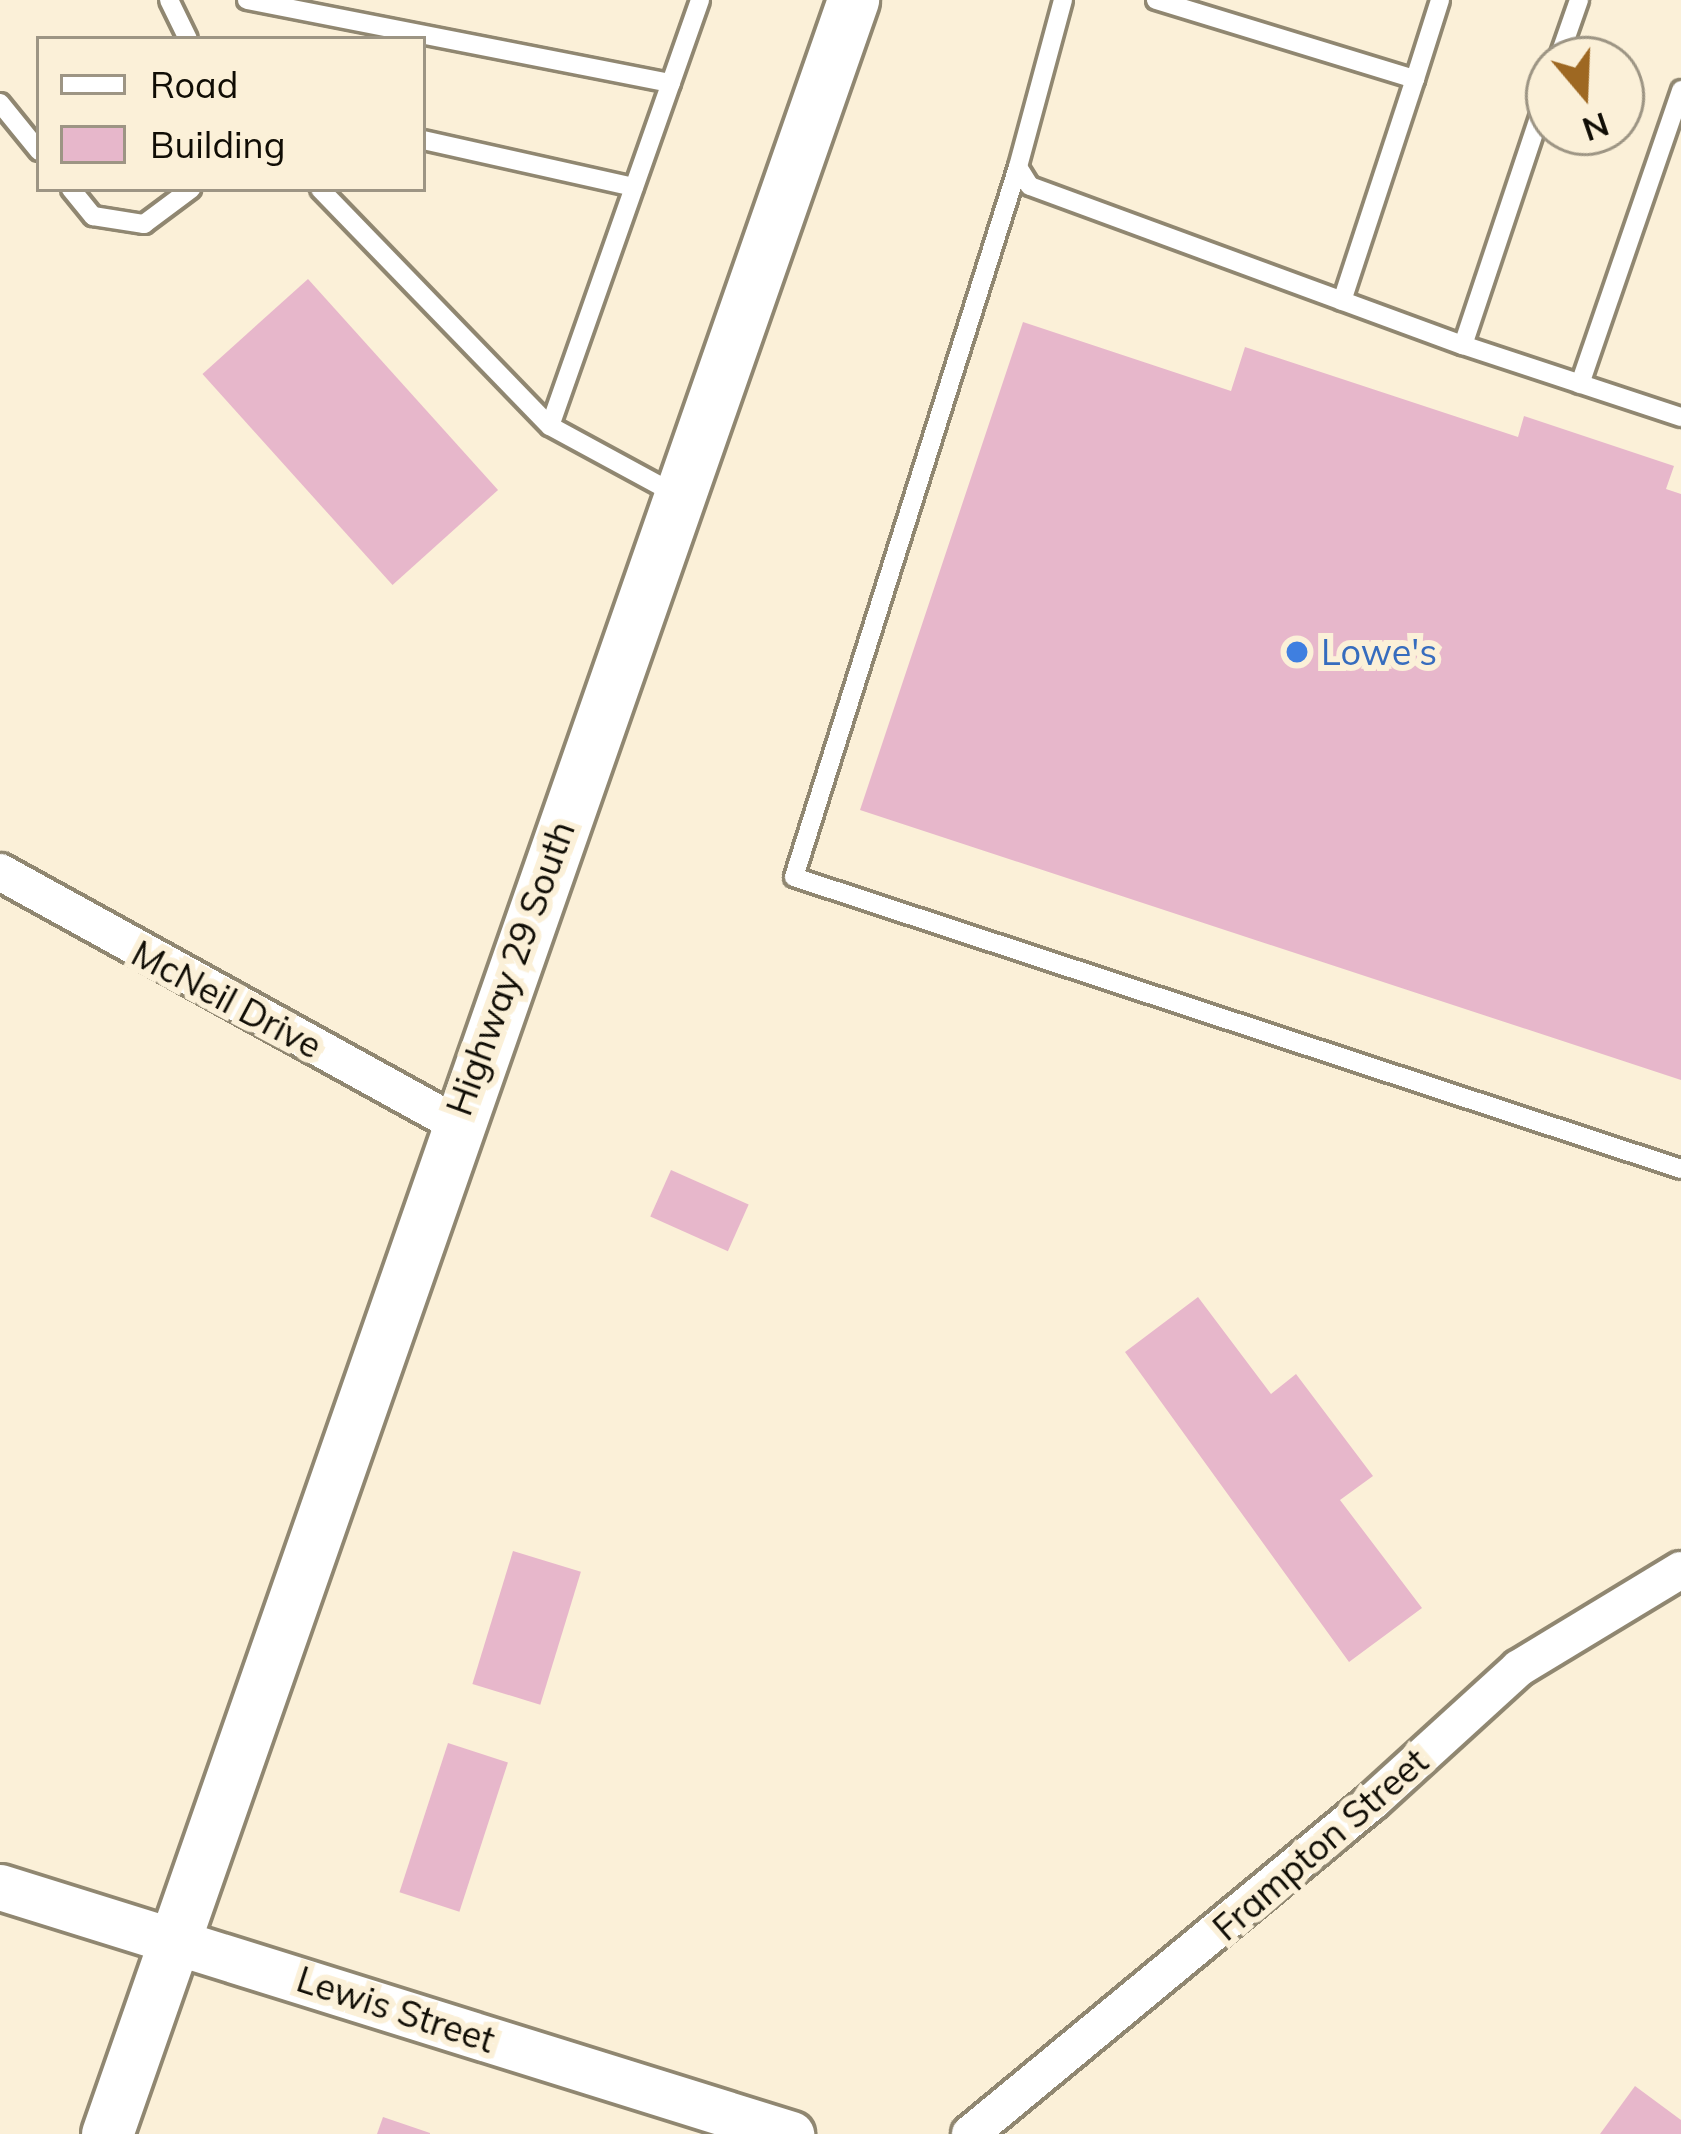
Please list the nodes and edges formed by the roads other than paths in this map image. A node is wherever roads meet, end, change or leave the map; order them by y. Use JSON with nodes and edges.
{"nodes":[{"id":1,"x":169,"y":0,"type":"edge"},
{"id":2,"x":247,"y":0,"type":"edge"},
{"id":3,"x":700,"y":0,"type":"edge"},
{"id":4,"x":853,"y":0,"type":"edge"},
{"id":5,"x":1063,"y":0,"type":"edge"},
{"id":6,"x":1156,"y":0,"type":"edge"},
{"id":7,"x":1440,"y":0,"type":"edge"},
{"id":8,"x":1579,"y":0,"type":"edge"},
{"id":9,"x":1223,"y":10,"type":"edge"},
{"id":10,"x":187,"y":36,"type":"edge"},
{"id":11,"x":1566,"y":36,"type":"edge"},
{"id":12,"x":1415,"y":80,"type":"junction"},
{"id":13,"x":671,"y":83,"type":"junction"},
{"id":14,"x":1681,"y":90,"type":"edge"},
{"id":15,"x":0,"y":103,"type":"edge"},
{"id":16,"x":426,"y":141,"type":"edge"},
{"id":17,"x":36,"y":147,"type":"edge"},
{"id":18,"x":1526,"y":156,"type":"edge"},
{"id":19,"x":1018,"y":167,"type":"junction"},
{"id":20,"x":634,"y":188,"type":"junction"},
{"id":21,"x":73,"y":192,"type":"edge"},
{"id":22,"x":186,"y":192,"type":"edge"},
{"id":23,"x":323,"y":192,"type":"edge"},
{"id":24,"x":1342,"y":301,"type":"junction"},
{"id":25,"x":1463,"y":345,"type":"junction"},
{"id":26,"x":1580,"y":384,"type":"junction"},
{"id":27,"x":1681,"y":418,"type":"edge"},
{"id":28,"x":550,"y":426,"type":"junction"},
{"id":29,"x":678,"y":496,"type":"junction"},
{"id":30,"x":0,"y":872,"type":"edge"},
{"id":31,"x":455,"y":1123,"type":"junction"},
{"id":32,"x":1681,"y":1169,"type":"edge"},
{"id":33,"x":1681,"y":1570,"type":"edge"},
{"id":34,"x":0,"y":1886,"type":"edge"},
{"id":35,"x":177,"y":1940,"type":"junction"},
{"id":36,"x":107,"y":2134,"type":"edge"},
{"id":37,"x":791,"y":2134,"type":"edge"},
{"id":38,"x":970,"y":2134,"type":"edge"}],
"edges":[{"from":1,"to":10,"type":"lane"},
{"from":2,"to":13,"type":"lane"},
{"from":3,"to":13,"type":"lane"},
{"from":4,"to":29,"type":"main road","name":"Highway 29 South"},
{"from":5,"to":19,"type":"lane"},
{"from":6,"to":9,"type":"lane"},
{"from":7,"to":12,"type":"lane"},
{"from":8,"to":11,"type":"lane"},
{"from":9,"to":12,"type":"lane"},
{"from":12,"to":24,"type":"lane"},
{"from":13,"to":20,"type":"lane"},
{"from":14,"to":26,"type":"lane"},
{"from":15,"to":17,"type":"lane"},
{"from":16,"to":20,"type":"lane"},
{"from":18,"to":25,"type":"lane"},
{"from":19,"to":24,"type":"lane"},
{"from":19,"to":32,"type":"lane"},
{"from":20,"to":28,"type":"lane"},
{"from":21,"to":22,"type":"lane"},
{"from":23,"to":28,"type":"lane"},
{"from":24,"to":25,"type":"lane"},
{"from":25,"to":26,"type":"lane"},
{"from":26,"to":27,"type":"lane"},
{"from":28,"to":29,"type":"lane"},
{"from":29,"to":31,"type":"main road","name":"Highway 29 South"},
{"from":30,"to":31,"type":"street","name":"McNeil Drive"},
{"from":31,"to":35,"type":"main road","name":"Highway 29 South"},
{"from":33,"to":38,"type":"street","name":"Frampton Street"},
{"from":34,"to":35,"type":"street","name":"Lewis Street"},
{"from":35,"to":36,"type":"main road","name":"Highway 29 South"},
{"from":35,"to":37,"type":"street","name":"Lewis Street"}]}
